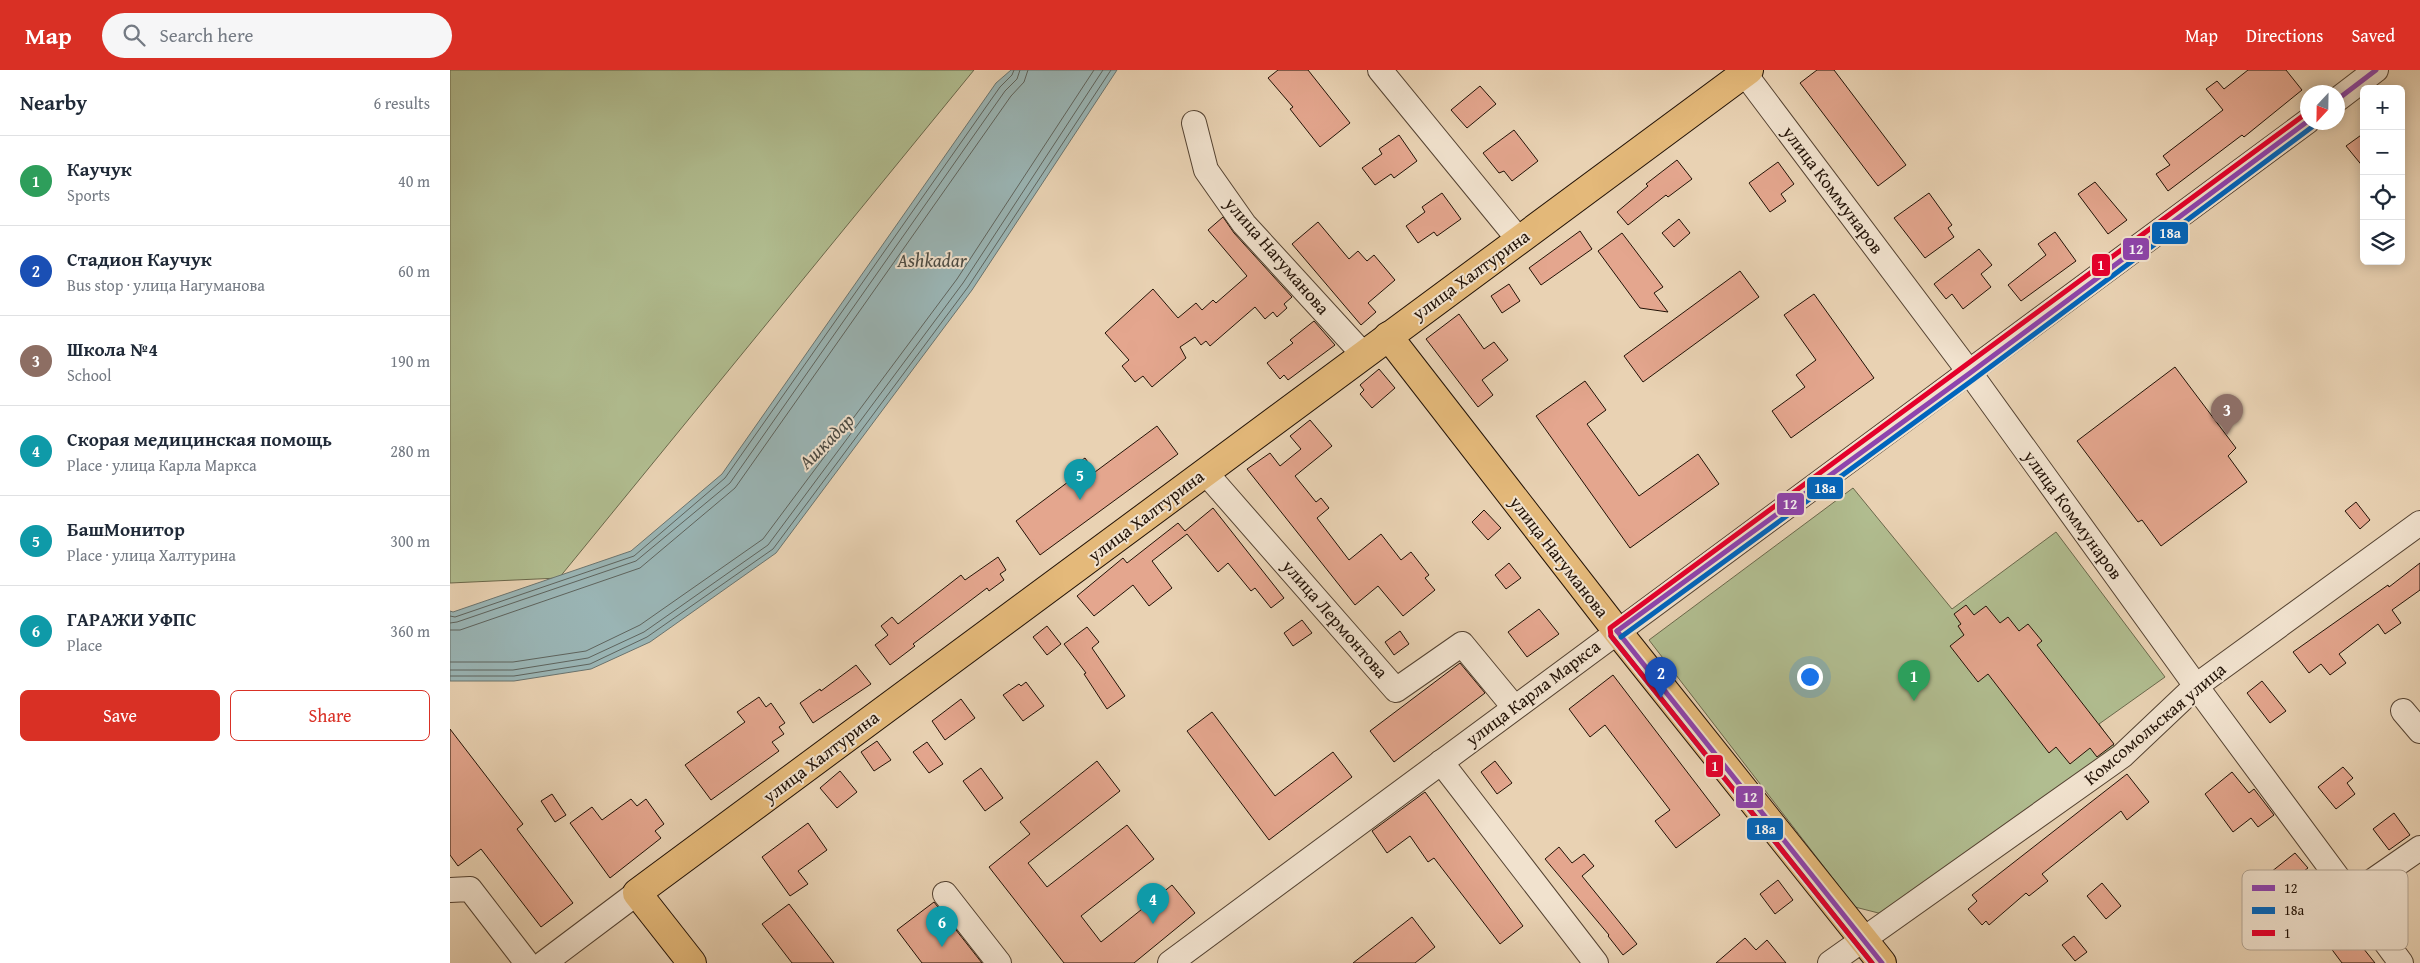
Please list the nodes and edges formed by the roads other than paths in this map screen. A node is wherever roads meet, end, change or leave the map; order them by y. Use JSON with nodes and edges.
{"nodes":[{"id":1,"x":1380,"y":70,"type":"edge"},
{"id":2,"x":2376,"y":70,"type":"edge"},
{"id":3,"x":1745,"y":71,"type":"edge"},
{"id":4,"x":2345,"y":94,"type":"edge"},
{"id":5,"x":1194,"y":123,"type":"dead end"},
{"id":6,"x":2300,"y":127,"type":"edge"},
{"id":7,"x":1519,"y":240,"type":"junction"},
{"id":8,"x":1388,"y":336,"type":"junction"},
{"id":9,"x":1363,"y":354,"type":"junction"},
{"id":10,"x":1970,"y":372,"type":"junction"},
{"id":11,"x":1205,"y":472,"type":"junction"},
{"id":12,"x":2420,"y":523,"type":"edge"},
{"id":13,"x":1617,"y":631,"type":"junction"},
{"id":14,"x":2196,"y":686,"type":"junction"},
{"id":15,"x":1514,"y":707,"type":"junction"},
{"id":16,"x":2403,"y":711,"type":"dead end"},
{"id":17,"x":2420,"y":731,"type":"edge"},
{"id":18,"x":1441,"y":762,"type":"junction"},
{"id":19,"x":2420,"y":848,"type":"edge"},
{"id":20,"x":2333,"y":870,"type":"edge"},
{"id":21,"x":2388,"y":870,"type":"edge"},
{"id":22,"x":450,"y":890,"type":"edge"},
{"id":23,"x":638,"y":892,"type":"junction"},
{"id":24,"x":945,"y":894,"type":"dead end"},
{"id":25,"x":1865,"y":939,"type":"junction"},
{"id":26,"x":2392,"y":950,"type":"edge"},
{"id":27,"x":527,"y":963,"type":"edge"},
{"id":28,"x":544,"y":963,"type":"edge"},
{"id":29,"x":692,"y":963,"type":"edge"},
{"id":30,"x":999,"y":963,"type":"edge"},
{"id":31,"x":1170,"y":963,"type":"edge"},
{"id":32,"x":1596,"y":963,"type":"edge"},
{"id":33,"x":1830,"y":963,"type":"edge"},
{"id":34,"x":1882,"y":963,"type":"edge"},
{"id":35,"x":2401,"y":963,"type":"edge"}],
"edges":[{"from":1,"to":7,"type":"street"},
{"from":2,"to":4,"type":"street"},
{"from":3,"to":7,"type":"main road","name":"улица Халтурина"},
{"from":3,"to":10,"type":"street","name":"улица Коммунаров"},
{"from":5,"to":9,"type":"street","name":"улица Нагуманова"},
{"from":6,"to":10,"type":"street","name":"улица Карла Маркса"},
{"from":7,"to":8,"type":"main road","name":"улица Халтурина"},
{"from":8,"to":9,"type":"main road","name":"улица Халтурина"},
{"from":8,"to":13,"type":"main road","name":"улица Нагуманова"},
{"from":9,"to":11,"type":"main road","name":"улица Халтурина"},
{"from":10,"to":13,"type":"street","name":"улица Карла Маркса"},
{"from":10,"to":14,"type":"street","name":"улица Коммунаров"},
{"from":11,"to":15,"type":"street","name":"улица Лермонтова"},
{"from":11,"to":23,"type":"main road","name":"улица Халтурина"},
{"from":12,"to":14,"type":"street","name":"Комсомольская улица"},
{"from":13,"to":15,"type":"street","name":"улица Карла Маркса"},
{"from":13,"to":25,"type":"main road","name":"улица Нагуманова"},
{"from":14,"to":20,"type":"street","name":"улица Коммунаров"},
{"from":14,"to":25,"type":"street","name":"Комсомольская улица"},
{"from":15,"to":18,"type":"street","name":"улица Карла Маркса"},
{"from":16,"to":17,"type":"street"},
{"from":18,"to":31,"type":"street","name":"улица Карла Маркса"},
{"from":18,"to":32,"type":"street"},
{"from":19,"to":21,"type":"street"},
{"from":22,"to":27,"type":"street"},
{"from":23,"to":28,"type":"street","name":"улица Халтурина"},
{"from":23,"to":29,"type":"main road"},
{"from":24,"to":30,"type":"street"},
{"from":25,"to":33,"type":"street"},
{"from":25,"to":34,"type":"main road","name":"улица Нагуманова"},
{"from":26,"to":35,"type":"street","name":"улица Коммунаров"}]}
